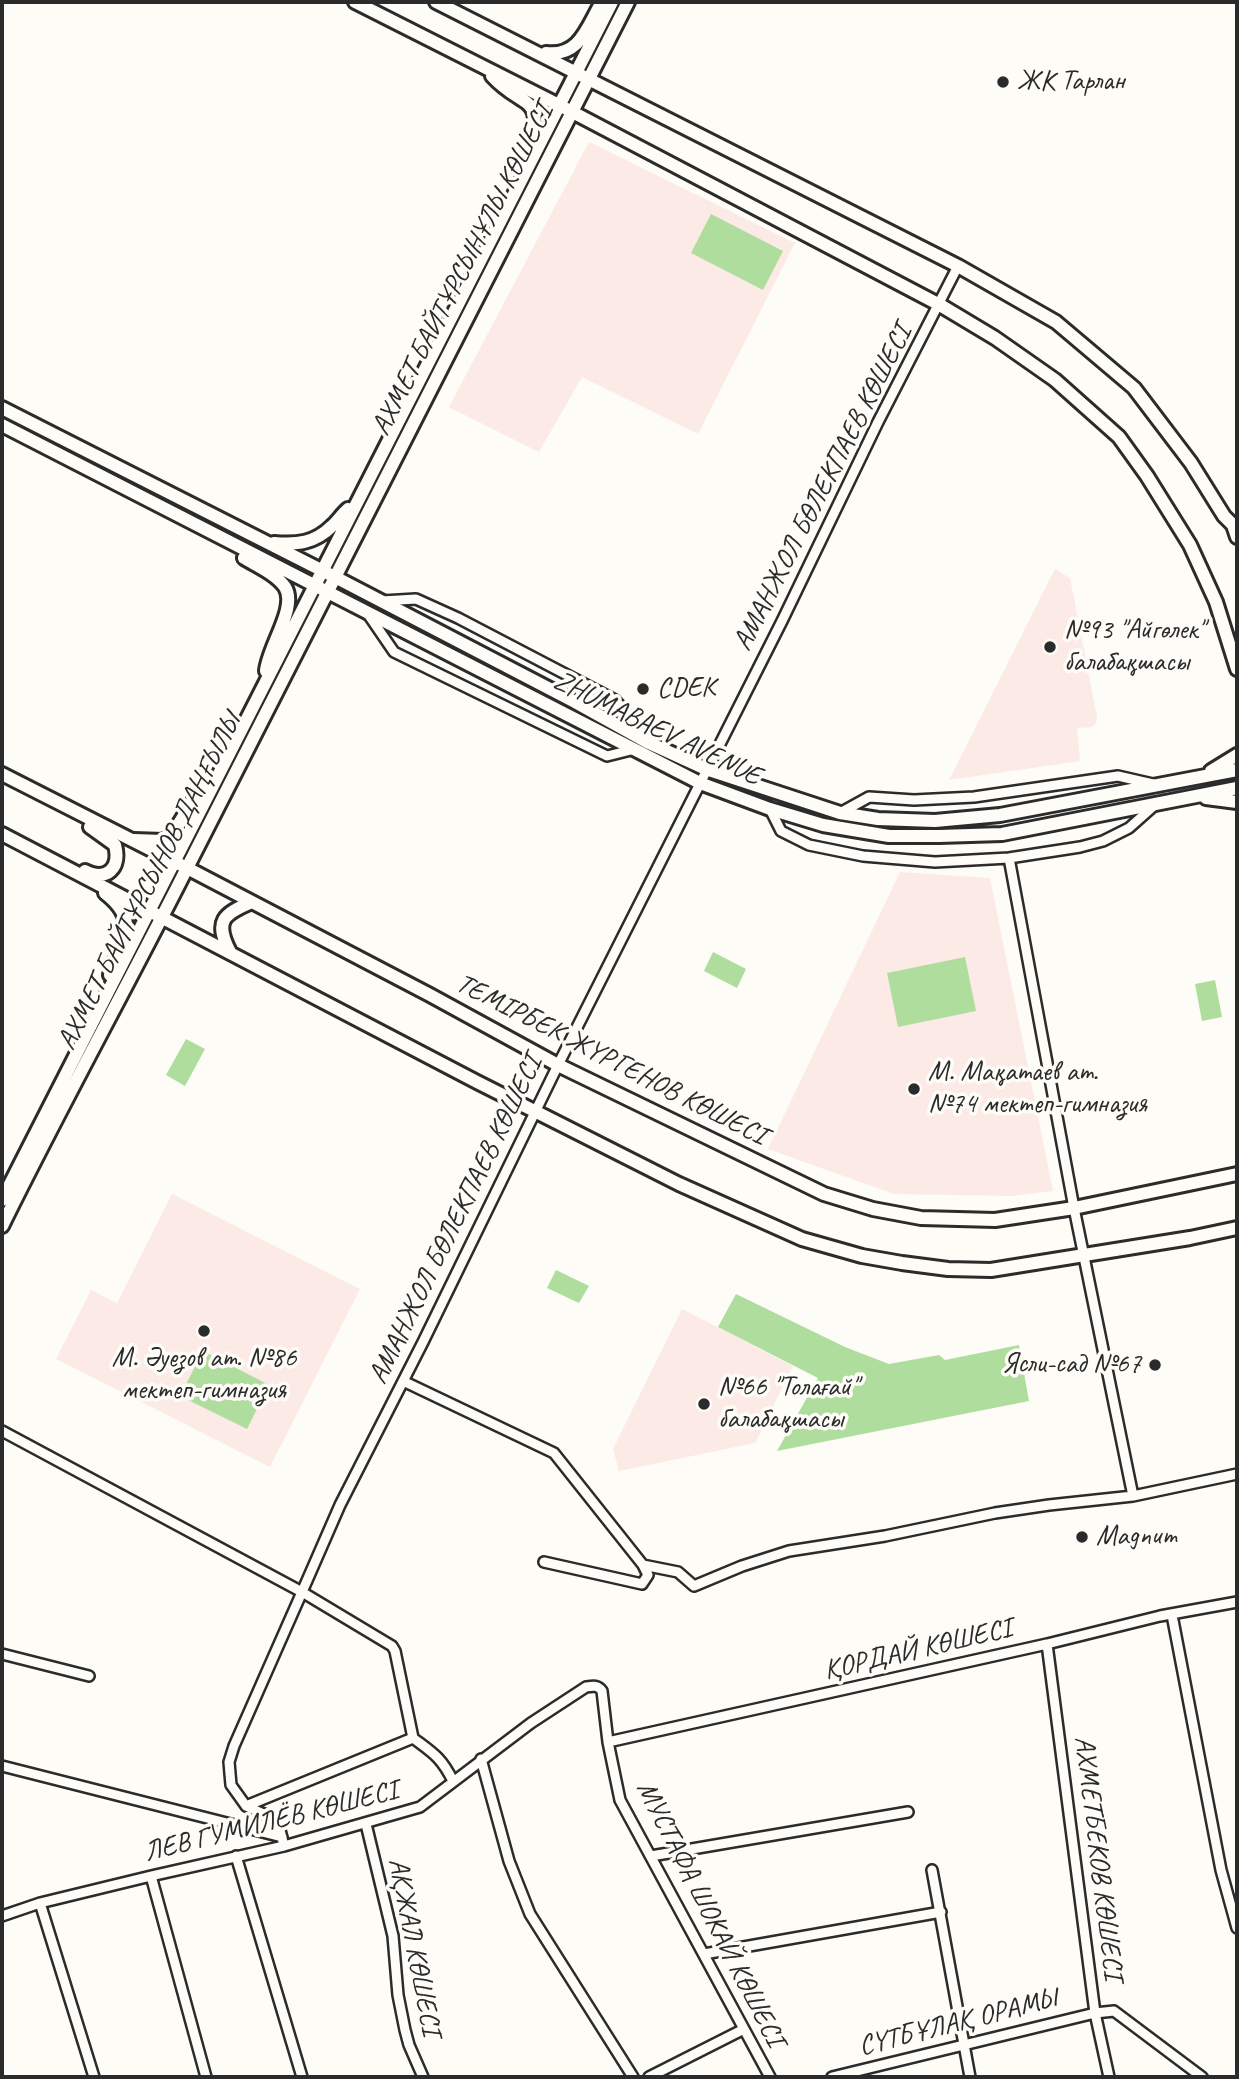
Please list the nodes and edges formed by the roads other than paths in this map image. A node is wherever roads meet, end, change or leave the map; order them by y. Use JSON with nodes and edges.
{"nodes":[{"id":1,"x":355,"y":2,"type":"edge"},
{"id":2,"x":436,"y":2,"type":"edge"},
{"id":3,"x":602,"y":2,"type":"edge"},
{"id":4,"x":612,"y":2,"type":"edge"},
{"id":5,"x":628,"y":2,"type":"edge"},
{"id":6,"x":536,"y":52,"type":"junction"},
{"id":7,"x":483,"y":66,"type":"junction"},
{"id":8,"x":576,"y":72,"type":"junction"},
{"id":9,"x":588,"y":79,"type":"junction"},
{"id":10,"x":559,"y":105,"type":"junction"},
{"id":11,"x":571,"y":112,"type":"junction"},
{"id":12,"x":521,"y":179,"type":"junction"},
{"id":13,"x":958,"y":266,"type":"junction"},
{"id":14,"x":940,"y":305,"type":"junction"},
{"id":15,"x":2,"y":408,"type":"edge"},
{"id":16,"x":2,"y":425,"type":"edge"},
{"id":17,"x":356,"y":502,"type":"junction"},
{"id":18,"x":1237,"y":537,"type":"edge"},
{"id":19,"x":223,"y":539,"type":"junction"},
{"id":20,"x":266,"y":543,"type":"junction"},
{"id":21,"x":330,"y":553,"type":"joint"},
{"id":22,"x":342,"y":560,"type":"joint"},
{"id":23,"x":327,"y":573,"type":"junction"},
{"id":24,"x":320,"y":588,"type":"junction"},
{"id":25,"x":379,"y":601,"type":"junction"},
{"id":26,"x":368,"y":612,"type":"junction"},
{"id":27,"x":1237,"y":669,"type":"edge"},
{"id":28,"x":264,"y":685,"type":"junction"},
{"id":29,"x":647,"y":741,"type":"junction"},
{"id":30,"x":635,"y":749,"type":"junction"},
{"id":31,"x":1237,"y":755,"type":"edge"},
{"id":32,"x":225,"y":762,"type":"junction"},
{"id":33,"x":706,"y":769,"type":"junction"},
{"id":34,"x":1237,"y":770,"type":"edge"},
{"id":35,"x":2,"y":775,"type":"edge"},
{"id":36,"x":1175,"y":782,"type":"junction"},
{"id":37,"x":700,"y":783,"type":"junction"},
{"id":38,"x":1158,"y":785,"type":"junction"},
{"id":39,"x":1237,"y":788,"type":"edge"},
{"id":40,"x":44,"y":795,"type":"junction"},
{"id":41,"x":1195,"y":796,"type":"junction"},
{"id":42,"x":1237,"y":802,"type":"edge"},
{"id":43,"x":1156,"y":803,"type":"junction"},
{"id":44,"x":770,"y":809,"type":"junction"},
{"id":45,"x":840,"y":813,"type":"junction"},
{"id":46,"x":2,"y":834,"type":"edge"},
{"id":47,"x":15,"y":840,"type":"junction"},
{"id":48,"x":131,"y":840,"type":"junction"},
{"id":49,"x":1009,"y":858,"type":"junction"},
{"id":50,"x":174,"y":861,"type":"junction"},
{"id":51,"x":187,"y":868,"type":"junction"},
{"id":52,"x":95,"y":882,"type":"junction"},
{"id":53,"x":252,"y":902,"type":"junction"},
{"id":54,"x":155,"y":914,"type":"junction"},
{"id":55,"x":230,"y":952,"type":"junction"},
{"id":56,"x":99,"y":1009,"type":"junction"},
{"id":57,"x":558,"y":1065,"type":"junction"},
{"id":58,"x":536,"y":1111,"type":"junction"},
{"id":59,"x":1237,"y":1174,"type":"edge"},
{"id":60,"x":4,"y":1206,"type":"edge"},
{"id":61,"x":1074,"y":1208,"type":"junction"},
{"id":62,"x":2,"y":1226,"type":"edge"},
{"id":63,"x":1237,"y":1228,"type":"edge"},
{"id":64,"x":1085,"y":1255,"type":"junction"},
{"id":65,"x":403,"y":1381,"type":"junction"},
{"id":66,"x":2,"y":1431,"type":"edge"},
{"id":67,"x":1237,"y":1474,"type":"edge"},
{"id":68,"x":1133,"y":1496,"type":"junction"},
{"id":69,"x":544,"y":1562,"type":"dead end"},
{"id":70,"x":643,"y":1565,"type":"junction"},
{"id":71,"x":302,"y":1592,"type":"junction"},
{"id":72,"x":1237,"y":1602,"type":"edge"},
{"id":73,"x":1172,"y":1615,"type":"junction"},
{"id":74,"x":1047,"y":1644,"type":"junction"},
{"id":75,"x":2,"y":1654,"type":"edge"},
{"id":76,"x":89,"y":1676,"type":"dead end"},
{"id":77,"x":600,"y":1687,"type":"joint"},
{"id":78,"x":413,"y":1738,"type":"junction"},
{"id":79,"x":608,"y":1742,"type":"junction"},
{"id":80,"x":481,"y":1759,"type":"junction"},
{"id":81,"x":2,"y":1766,"type":"edge"},
{"id":82,"x":453,"y":1781,"type":"junction"},
{"id":83,"x":246,"y":1806,"type":"junction"},
{"id":84,"x":908,"y":1812,"type":"dead end"},
{"id":85,"x":366,"y":1824,"type":"junction"},
{"id":86,"x":283,"y":1842,"type":"junction"},
{"id":87,"x":236,"y":1856,"type":"junction"},
{"id":88,"x":651,"y":1856,"type":"junction"},
{"id":89,"x":932,"y":1870,"type":"dead end"},
{"id":90,"x":151,"y":1876,"type":"junction"},
{"id":91,"x":40,"y":1903,"type":"junction"},
{"id":92,"x":941,"y":1912,"type":"junction"},
{"id":93,"x":2,"y":1916,"type":"edge"},
{"id":94,"x":1237,"y":1927,"type":"edge"},
{"id":95,"x":704,"y":1954,"type":"junction"},
{"id":96,"x":1095,"y":2013,"type":"junction"},
{"id":97,"x":744,"y":2029,"type":"junction"},
{"id":98,"x":964,"y":2045,"type":"junction"},
{"id":99,"x":94,"y":2077,"type":"edge"},
{"id":100,"x":206,"y":2077,"type":"edge"},
{"id":101,"x":302,"y":2077,"type":"edge"},
{"id":102,"x":423,"y":2077,"type":"edge"},
{"id":103,"x":633,"y":2077,"type":"edge"},
{"id":104,"x":649,"y":2077,"type":"edge"},
{"id":105,"x":770,"y":2077,"type":"edge"},
{"id":106,"x":832,"y":2077,"type":"edge"},
{"id":107,"x":970,"y":2077,"type":"edge"},
{"id":108,"x":1109,"y":2077,"type":"edge"},
{"id":109,"x":1202,"y":2077,"type":"edge"}],
"edges":[{"from":1,"to":7,"type":"street"},
{"from":2,"to":6,"type":"street"},
{"from":3,"to":6,"type":"street"},
{"from":4,"to":8,"type":"street","name":"АХМЕТ БАЙТҰРСЫНҰЛЫ КӨШЕСІ"},
{"from":5,"to":9,"type":"street","name":"АХМЕТ БАЙТҰРСЫНҰЛЫ КӨШЕСІ"},
{"from":6,"to":8,"type":"street"},
{"from":7,"to":10,"type":"street"},
{"from":7,"to":12,"type":"street"},
{"from":8,"to":9,"type":"street"},
{"from":8,"to":10,"type":"street","name":"АХМЕТ БАЙТҰРСЫНҰЛЫ КӨШЕСІ"},
{"from":9,"to":11,"type":"street","name":"АХМЕТ БАЙТҰРСЫНҰЛЫ КӨШЕСІ"},
{"from":9,"to":13,"type":"street"},
{"from":10,"to":11,"type":"street"},
{"from":10,"to":12,"type":"street","name":"АХМЕТ БАЙТҰРСЫНҰЛЫ КӨШЕСІ"},
{"from":11,"to":14,"type":"street"},
{"from":11,"to":22,"type":"street","name":"АХМЕТ БАЙТҰРСЫНҰЛЫ КӨШЕСІ"},
{"from":12,"to":17,"type":"street","name":"АХМЕТ БАЙТҰРСЫНҰЛЫ КӨШЕСІ"},
{"from":13,"to":14,"type":"street","name":"АМАНЖОЛ БӨЛЕКПАЕВ КӨШЕСІ"},
{"from":13,"to":18,"type":"street"},
{"from":14,"to":27,"type":"street"},
{"from":14,"to":33,"type":"street","name":"АМАНЖОЛ БӨЛЕКПАЕВ КӨШЕСІ"},
{"from":15,"to":20,"type":"street","name":"ZHUMABAEV AVENUE"},
{"from":16,"to":19,"type":"street"},
{"from":17,"to":20,"type":"street"},
{"from":17,"to":21,"type":"street","name":"АХМЕТ БАЙТҰРСЫНҰЛЫ КӨШЕСІ"},
{"from":19,"to":24,"type":"street","name":"ZHUMABAEV AVENUE"},
{"from":19,"to":28,"type":"street"},
{"from":20,"to":23,"type":"street","name":"ZHUMABAEV AVENUE"},
{"from":21,"to":23,"type":"street","name":"АХМЕТ БАЙТҰРСЫНОВ ДАҢҒЫЛЫ"},
{"from":22,"to":23,"type":"street","name":"АХМЕТ БАЙТҰРСЫНОВ ДАҢҒЫЛЫ"},
{"from":23,"to":24,"type":"street","name":"АХМЕТ БАЙТҰРСЫНОВ ДАҢҒЫЛЫ"},
{"from":23,"to":25,"type":"street","name":"ZHUMABAEV AVENUE"},
{"from":24,"to":26,"type":"street","name":"ZHUMABAEV AVENUE"},
{"from":24,"to":28,"type":"street","name":"АХМЕТ БАЙТҰРСЫНОВ ДАҢҒЫЛЫ"},
{"from":24,"to":51,"type":"street","name":"АХМЕТ БАЙТҰРСЫНОВ ДАҢҒЫЛЫ"},
{"from":25,"to":29,"type":"street","name":"ZHUMABAEV AVENUE"},
{"from":25,"to":29,"type":"street"},
{"from":26,"to":30,"type":"street","name":"ZHUMABAEV AVENUE"},
{"from":26,"to":30,"type":"street"},
{"from":28,"to":32,"type":"street","name":"АХМЕТ БАЙТҰРСЫНОВ ДАҢҒЫЛЫ"},
{"from":29,"to":33,"type":"street","name":"ZHUMABAEV AVENUE"},
{"from":30,"to":37,"type":"street","name":"ZHUMABAEV AVENUE"},
{"from":31,"to":36,"type":"street"},
{"from":32,"to":48,"type":"street"},
{"from":32,"to":50,"type":"street","name":"АХМЕТ БАЙТҰРСЫНОВ ДАҢҒЫЛЫ"},
{"from":33,"to":37,"type":"street","name":"АМАНЖОЛ БӨЛЕКПАЕВ КӨШЕСІ"},
{"from":33,"to":45,"type":"street","name":"ZHUMABAEV AVENUE"},
{"from":34,"to":36,"type":"street","name":"ZHUMABAEV AVENUE"},
{"from":35,"to":40,"type":"street","name":"ТЕМІРБЕК ЖҮРГЕНОВ КӨШЕСІ"},
{"from":36,"to":38,"type":"street","name":"ZHUMABAEV AVENUE"},
{"from":37,"to":44,"type":"street","name":"ZHUMABAEV AVENUE"},
{"from":37,"to":57,"type":"street","name":"АМАНЖОЛ БӨЛЕКПАЕВ КӨШЕСІ"},
{"from":38,"to":45,"type":"street","name":"ZHUMABAEV AVENUE"},
{"from":38,"to":45,"type":"street"},
{"from":39,"to":41,"type":"street","name":"ZHUMABAEV AVENUE"},
{"from":40,"to":47,"type":"street"},
{"from":40,"to":48,"type":"street","name":"ТЕМІРБЕК ЖҮРГЕНОВ КӨШЕСІ"},
{"from":41,"to":42,"type":"street"},
{"from":41,"to":43,"type":"street","name":"ZHUMABAEV AVENUE"},
{"from":43,"to":44,"type":"street","name":"ZHUMABAEV AVENUE"},
{"from":43,"to":49,"type":"street"},
{"from":44,"to":49,"type":"street"},
{"from":46,"to":47,"type":"street"},
{"from":47,"to":52,"type":"street"},
{"from":48,"to":50,"type":"street","name":"ТЕМІРБЕК ЖҮРГЕНОВ КӨШЕСІ"},
{"from":49,"to":61,"type":"street"},
{"from":50,"to":51,"type":"street","name":"ТЕМІРБЕК ЖҮРГЕНОВ КӨШЕСІ"},
{"from":50,"to":54,"type":"street","name":"АХМЕТ БАЙТҰРСЫНОВ ДАҢҒЫЛЫ"},
{"from":51,"to":53,"type":"street","name":"ТЕМІРБЕК ЖҮРГЕНОВ КӨШЕСІ"},
{"from":51,"to":54,"type":"street","name":"АХМЕТ БАЙТҰРСЫНОВ ДАҢҒЫЛЫ"},
{"from":52,"to":54,"type":"street"},
{"from":52,"to":56,"type":"street"},
{"from":53,"to":55,"type":"street"},
{"from":53,"to":57,"type":"street","name":"ТЕМІРБЕК ЖҮРГЕНОВ КӨШЕСІ"},
{"from":54,"to":55,"type":"street"},
{"from":54,"to":56,"type":"street","name":"АХМЕТ БАЙТҰРСЫНОВ ДАҢҒЫЛЫ"},
{"from":54,"to":60,"type":"street","name":"АХМЕТ БАЙТҰРСЫНОВ ДАҢҒЫЛЫ"},
{"from":55,"to":58,"type":"street"},
{"from":56,"to":60,"type":"street","name":"АХМЕТ БАЙТҰРСЫНОВ ДАҢҒЫЛЫ"},
{"from":57,"to":58,"type":"street","name":"АМАНЖОЛ БӨЛЕКПАЕВ КӨШЕСІ"},
{"from":57,"to":61,"type":"street","name":"ТЕМІРБЕК ЖҮРГЕНОВ КӨШЕСІ"},
{"from":58,"to":64,"type":"street"},
{"from":58,"to":65,"type":"street","name":"АМАНЖОЛ БӨЛЕКПАЕВ КӨШЕСІ"},
{"from":59,"to":61,"type":"street","name":"ТЕМІРБЕК ЖҮРГЕНОВ КӨШЕСІ"},
{"from":60,"to":62,"type":"street","name":"АХМЕТ БАЙТҰРСЫНОВ ДАҢҒЫЛЫ"},
{"from":61,"to":64,"type":"street"},
{"from":63,"to":64,"type":"street"},
{"from":64,"to":68,"type":"street"},
{"from":65,"to":70,"type":"street"},
{"from":65,"to":71,"type":"street","name":"АМАНЖОЛ БӨЛЕКПАЕВ КӨШЕСІ"},
{"from":66,"to":71,"type":"street"},
{"from":67,"to":68,"type":"street"},
{"from":68,"to":70,"type":"street"},
{"from":69,"to":70,"type":"street"},
{"from":71,"to":78,"type":"street"},
{"from":71,"to":83,"type":"street","name":"АМАНЖОЛ БӨЛЕКПАЕВ КӨШЕСІ"},
{"from":72,"to":73,"type":"street","name":"ҚОРДАЙ КӨШЕСІ"},
{"from":73,"to":74,"type":"street","name":"ҚОРДАЙ КӨШЕСІ"},
{"from":73,"to":94,"type":"street"},
{"from":74,"to":79,"type":"street","name":"ҚОРДАЙ КӨШЕСІ"},
{"from":74,"to":96,"type":"street","name":"АХМЕТБЕКОВ КӨШЕСІ"},
{"from":75,"to":76,"type":"street"},
{"from":77,"to":79,"type":"street","name":"МУСТАФА ШОКАЙ КӨШЕСІ"},
{"from":77,"to":80,"type":"street","name":"ЛЕВ ГУМИЛЁВ КӨШЕСІ"},
{"from":78,"to":82,"type":"street"},
{"from":78,"to":83,"type":"street"},
{"from":79,"to":88,"type":"street","name":"МУСТАФА ШОКАЙ КӨШЕСІ"},
{"from":80,"to":82,"type":"street","name":"ЛЕВ ГУМИЛЁВ КӨШЕСІ"},
{"from":80,"to":103,"type":"street"},
{"from":81,"to":86,"type":"street"},
{"from":82,"to":85,"type":"street","name":"ЛЕВ ГУМИЛЁВ КӨШЕСІ"},
{"from":83,"to":86,"type":"street"},
{"from":84,"to":88,"type":"street"},
{"from":85,"to":86,"type":"street","name":"ЛЕВ ГУМИЛЁВ КӨШЕСІ"},
{"from":85,"to":102,"type":"street","name":"АҚЖАЛ КӨШЕСІ"},
{"from":86,"to":87,"type":"street","name":"ЛЕВ ГУМИЛЁВ КӨШЕСІ"},
{"from":87,"to":90,"type":"street","name":"ЛЕВ ГУМИЛЁВ КӨШЕСІ"},
{"from":87,"to":101,"type":"street"},
{"from":88,"to":95,"type":"street","name":"МУСТАФА ШОКАЙ КӨШЕСІ"},
{"from":89,"to":92,"type":"street"},
{"from":90,"to":91,"type":"street","name":"ЛЕВ ГУМИЛЁВ КӨШЕСІ"},
{"from":90,"to":100,"type":"street"},
{"from":91,"to":93,"type":"street","name":"ЛЕВ ГУМИЛЁВ КӨШЕСІ"},
{"from":91,"to":99,"type":"street"},
{"from":92,"to":95,"type":"street"},
{"from":92,"to":98,"type":"street"},
{"from":95,"to":97,"type":"street","name":"МУСТАФА ШОКАЙ КӨШЕСІ"},
{"from":96,"to":98,"type":"street","name":"CҮТБҰЛАҚ ОРАМЫ"},
{"from":96,"to":108,"type":"street","name":"АХМЕТБЕКОВ КӨШЕСІ"},
{"from":96,"to":109,"type":"street"},
{"from":97,"to":104,"type":"street"},
{"from":97,"to":105,"type":"street","name":"МУСТАФА ШОКАЙ КӨШЕСІ"},
{"from":98,"to":106,"type":"street","name":"CҮТБҰЛАҚ ОРАМЫ"},
{"from":98,"to":107,"type":"street"}]}
